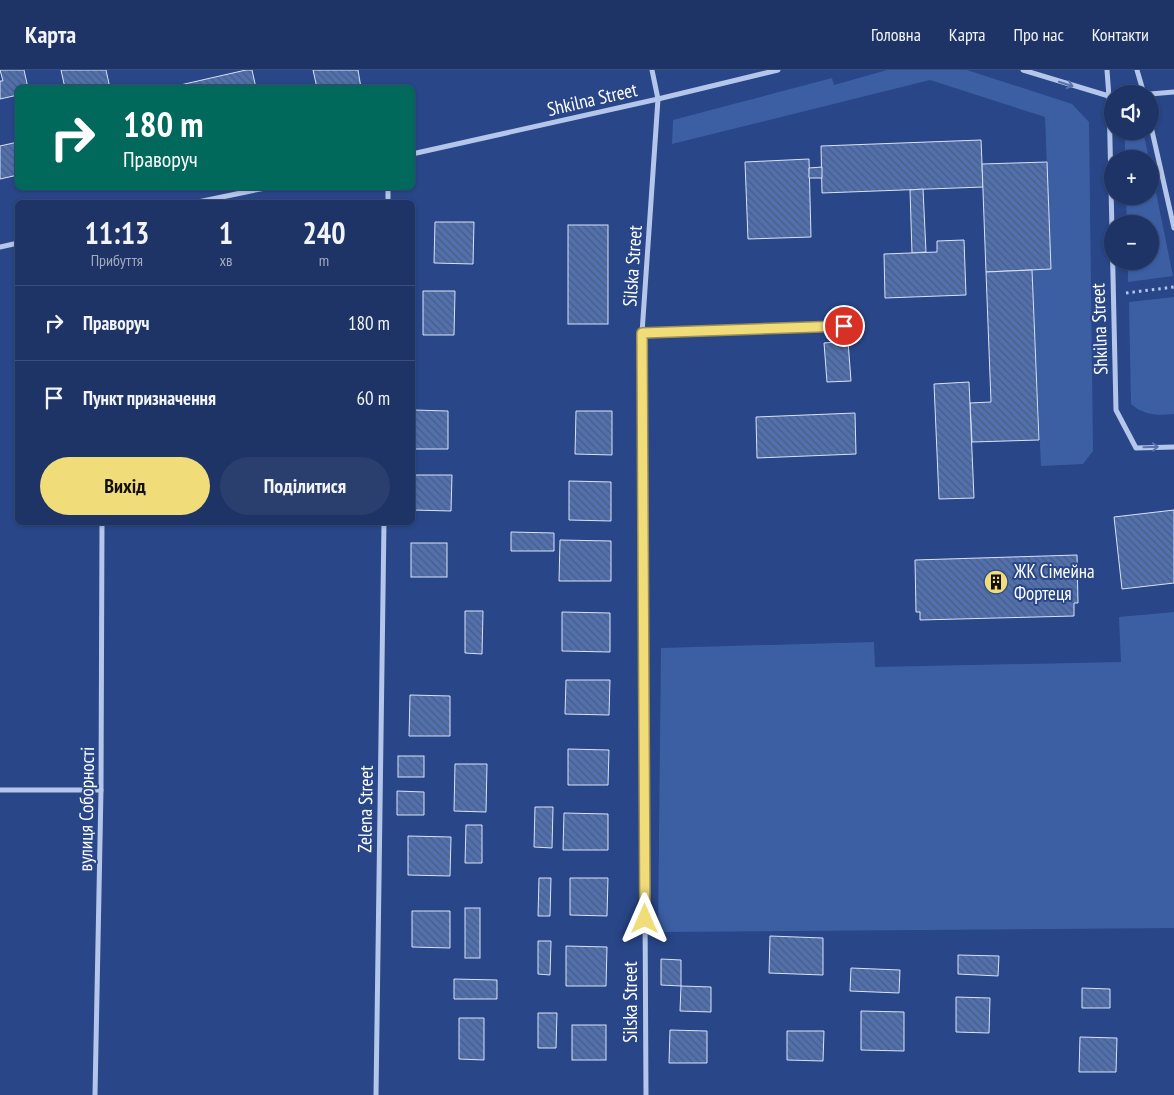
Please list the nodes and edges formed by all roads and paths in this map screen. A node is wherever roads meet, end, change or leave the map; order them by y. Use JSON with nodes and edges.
{"nodes":[{"id":1,"x":652,"y":70,"type":"edge"},
{"id":2,"x":778,"y":70,"type":"edge"},
{"id":3,"x":1023,"y":70,"type":"edge"},
{"id":4,"x":1107,"y":70,"type":"edge"},
{"id":5,"x":1137,"y":70,"type":"edge"},
{"id":6,"x":1109,"y":85,"type":"edge"},
{"id":7,"x":1141,"y":85,"type":"edge"},
{"id":8,"x":1174,"y":92,"type":"edge"},
{"id":9,"x":1159,"y":93,"type":"edge"},
{"id":10,"x":1104,"y":95,"type":"edge"},
{"id":11,"x":658,"y":99,"type":"junction"},
{"id":12,"x":1111,"y":140,"type":"edge"},
{"id":13,"x":1154,"y":140,"type":"edge"},
{"id":14,"x":415,"y":153,"type":"edge"},
{"id":15,"x":255,"y":190,"type":"edge"},
{"id":16,"x":208,"y":200,"type":"edge"},
{"id":17,"x":1174,"y":228,"type":"edge"},
{"id":18,"x":15,"y":244,"type":"edge"},
{"id":19,"x":0,"y":247,"type":"edge"},
{"id":20,"x":1174,"y":287,"type":"edge"},
{"id":21,"x":1113,"y":294,"type":"junction"},
{"id":22,"x":844,"y":326,"type":"dead end"},
{"id":23,"x":642,"y":333,"type":"junction"},
{"id":24,"x":1174,"y":446,"type":"edge"},
{"id":25,"x":102,"y":525,"type":"edge"},
{"id":26,"x":384,"y":525,"type":"edge"},
{"id":27,"x":0,"y":790,"type":"edge"},
{"id":28,"x":101,"y":790,"type":"junction"},
{"id":29,"x":95,"y":1095,"type":"edge"},
{"id":30,"x":376,"y":1095,"type":"edge"},
{"id":31,"x":646,"y":1095,"type":"edge"}],
"edges":[{"from":1,"to":11,"type":"street","name":"Silska Street"},
{"from":2,"to":11,"type":"street","name":"Shkilna Street"},
{"from":3,"to":10,"type":"street","one_way":true},
{"from":4,"to":6,"type":"street","name":"Shkilna Street"},
{"from":5,"to":7,"type":"street"},
{"from":8,"to":9,"type":"street"},
{"from":11,"to":14,"type":"street","name":"Shkilna Street"},
{"from":11,"to":23,"type":"street","name":"Silska Street"},
{"from":12,"to":21,"type":"street","name":"Shkilna Street"},
{"from":13,"to":17,"type":"street"},
{"from":15,"to":16,"type":"street"},
{"from":18,"to":19,"type":"street"},
{"from":20,"to":21,"type":"path"},
{"from":21,"to":24,"type":"street","name":"Shkilna Street","one_way":true},
{"from":22,"to":23,"type":"lane"},
{"from":23,"to":31,"type":"street","name":"Silska Street"},
{"from":25,"to":28,"type":"street","name":"вулиця Соборності"},
{"from":26,"to":30,"type":"street","name":"Zelena Street"},
{"from":27,"to":28,"type":"street"},
{"from":28,"to":29,"type":"street","name":"вулиця Соборності"}]}
